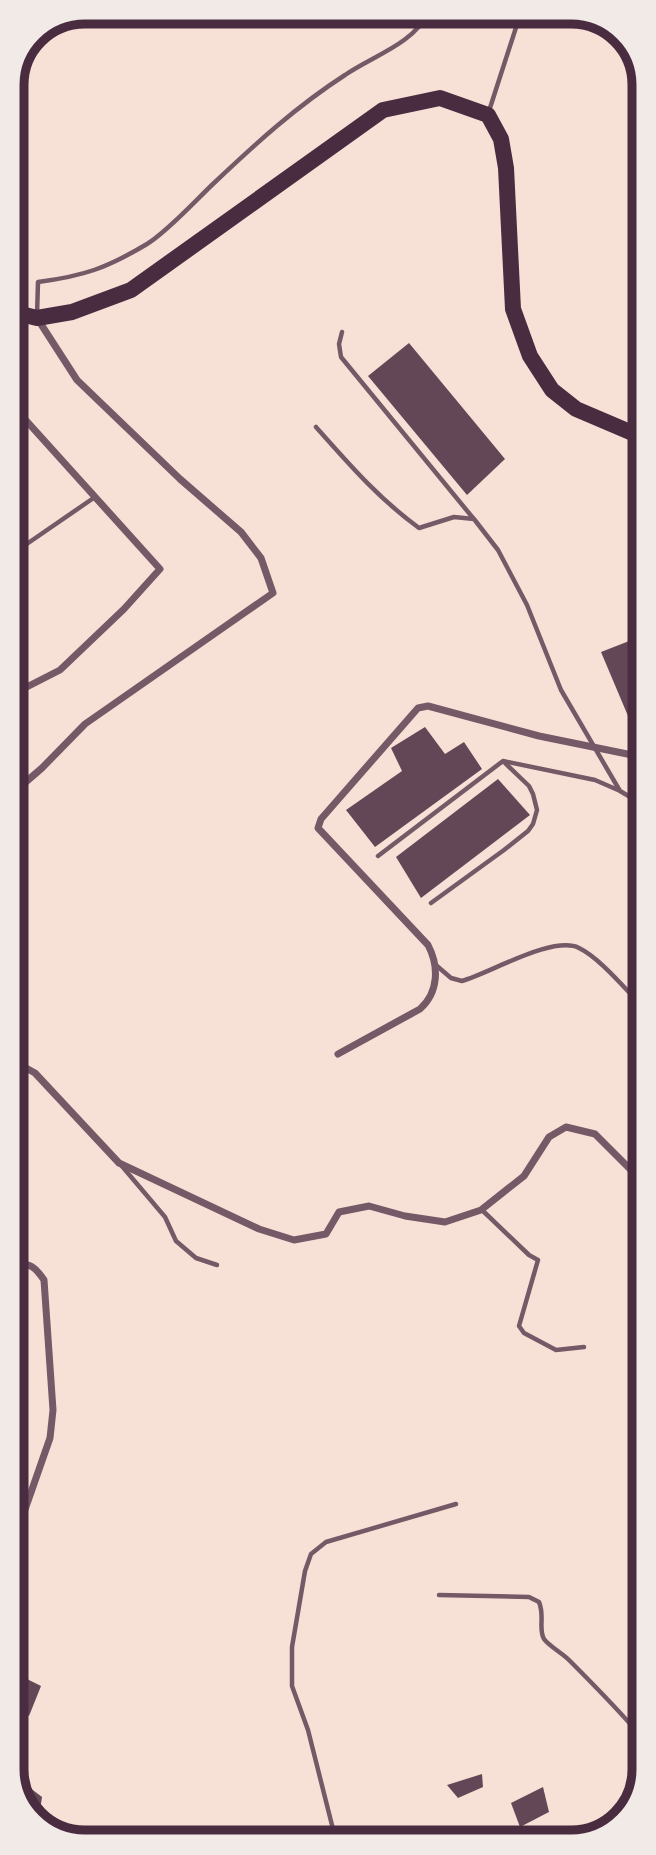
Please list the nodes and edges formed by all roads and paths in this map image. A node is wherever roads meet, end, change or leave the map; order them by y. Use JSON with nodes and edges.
{"nodes":[{"id":1,"x":422,"y":25,"type":"edge"},
{"id":2,"x":517,"y":25,"type":"edge"},
{"id":3,"x":488,"y":115,"type":"junction"},
{"id":4,"x":25,"y":314,"type":"edge"},
{"id":5,"x":37,"y":317,"type":"junction"},
{"id":6,"x":342,"y":332,"type":"dead end"},
{"id":7,"x":25,"y":418,"type":"edge"},
{"id":8,"x":316,"y":427,"type":"dead end"},
{"id":9,"x":632,"y":433,"type":"edge"},
{"id":10,"x":96,"y":497,"type":"junction"},
{"id":11,"x":474,"y":519,"type":"junction"},
{"id":12,"x":25,"y":545,"type":"edge"},
{"id":13,"x":25,"y":688,"type":"edge"},
{"id":14,"x":596,"y":748,"type":"junction"},
{"id":15,"x":632,"y":755,"type":"edge"},
{"id":16,"x":503,"y":761,"type":"junction"},
{"id":17,"x":25,"y":783,"type":"edge"},
{"id":18,"x":620,"y":791,"type":"junction"},
{"id":19,"x":632,"y":798,"type":"edge"},
{"id":20,"x":378,"y":856,"type":"dead end"},
{"id":21,"x":431,"y":904,"type":"dead end"},
{"id":22,"x":437,"y":966,"type":"junction"},
{"id":23,"x":632,"y":996,"type":"edge"},
{"id":24,"x":338,"y":1054,"type":"dead end"},
{"id":25,"x":24,"y":1069,"type":"edge"},
{"id":26,"x":119,"y":1163,"type":"junction"},
{"id":27,"x":632,"y":1171,"type":"edge"},
{"id":28,"x":481,"y":1210,"type":"junction"},
{"id":29,"x":24,"y":1263,"type":"edge"},
{"id":30,"x":217,"y":1265,"type":"dead end"},
{"id":31,"x":584,"y":1347,"type":"dead end"},
{"id":32,"x":456,"y":1504,"type":"dead end"},
{"id":33,"x":24,"y":1514,"type":"edge"},
{"id":34,"x":439,"y":1595,"type":"dead end"},
{"id":35,"x":632,"y":1727,"type":"edge"},
{"id":36,"x":333,"y":1830,"type":"edge"}],
"edges":[{"from":1,"to":5,"type":"lane"},
{"from":2,"to":3,"type":"lane"},
{"from":3,"to":5,"type":"highway"},
{"from":3,"to":9,"type":"highway"},
{"from":4,"to":5,"type":"highway"},
{"from":5,"to":17,"type":"street"},
{"from":6,"to":11,"type":"lane"},
{"from":7,"to":10,"type":"street"},
{"from":8,"to":11,"type":"lane"},
{"from":10,"to":12,"type":"lane"},
{"from":10,"to":13,"type":"street"},
{"from":11,"to":14,"type":"lane"},
{"from":14,"to":15,"type":"street"},
{"from":14,"to":18,"type":"lane"},
{"from":14,"to":22,"type":"street"},
{"from":16,"to":18,"type":"lane"},
{"from":16,"to":20,"type":"lane"},
{"from":16,"to":21,"type":"lane"},
{"from":18,"to":19,"type":"lane"},
{"from":22,"to":23,"type":"lane"},
{"from":22,"to":24,"type":"street"},
{"from":25,"to":26,"type":"street"},
{"from":26,"to":28,"type":"street"},
{"from":26,"to":30,"type":"lane"},
{"from":27,"to":28,"type":"street"},
{"from":28,"to":31,"type":"lane"},
{"from":29,"to":33,"type":"street"},
{"from":32,"to":36,"type":"lane"},
{"from":34,"to":35,"type":"lane"}]}
